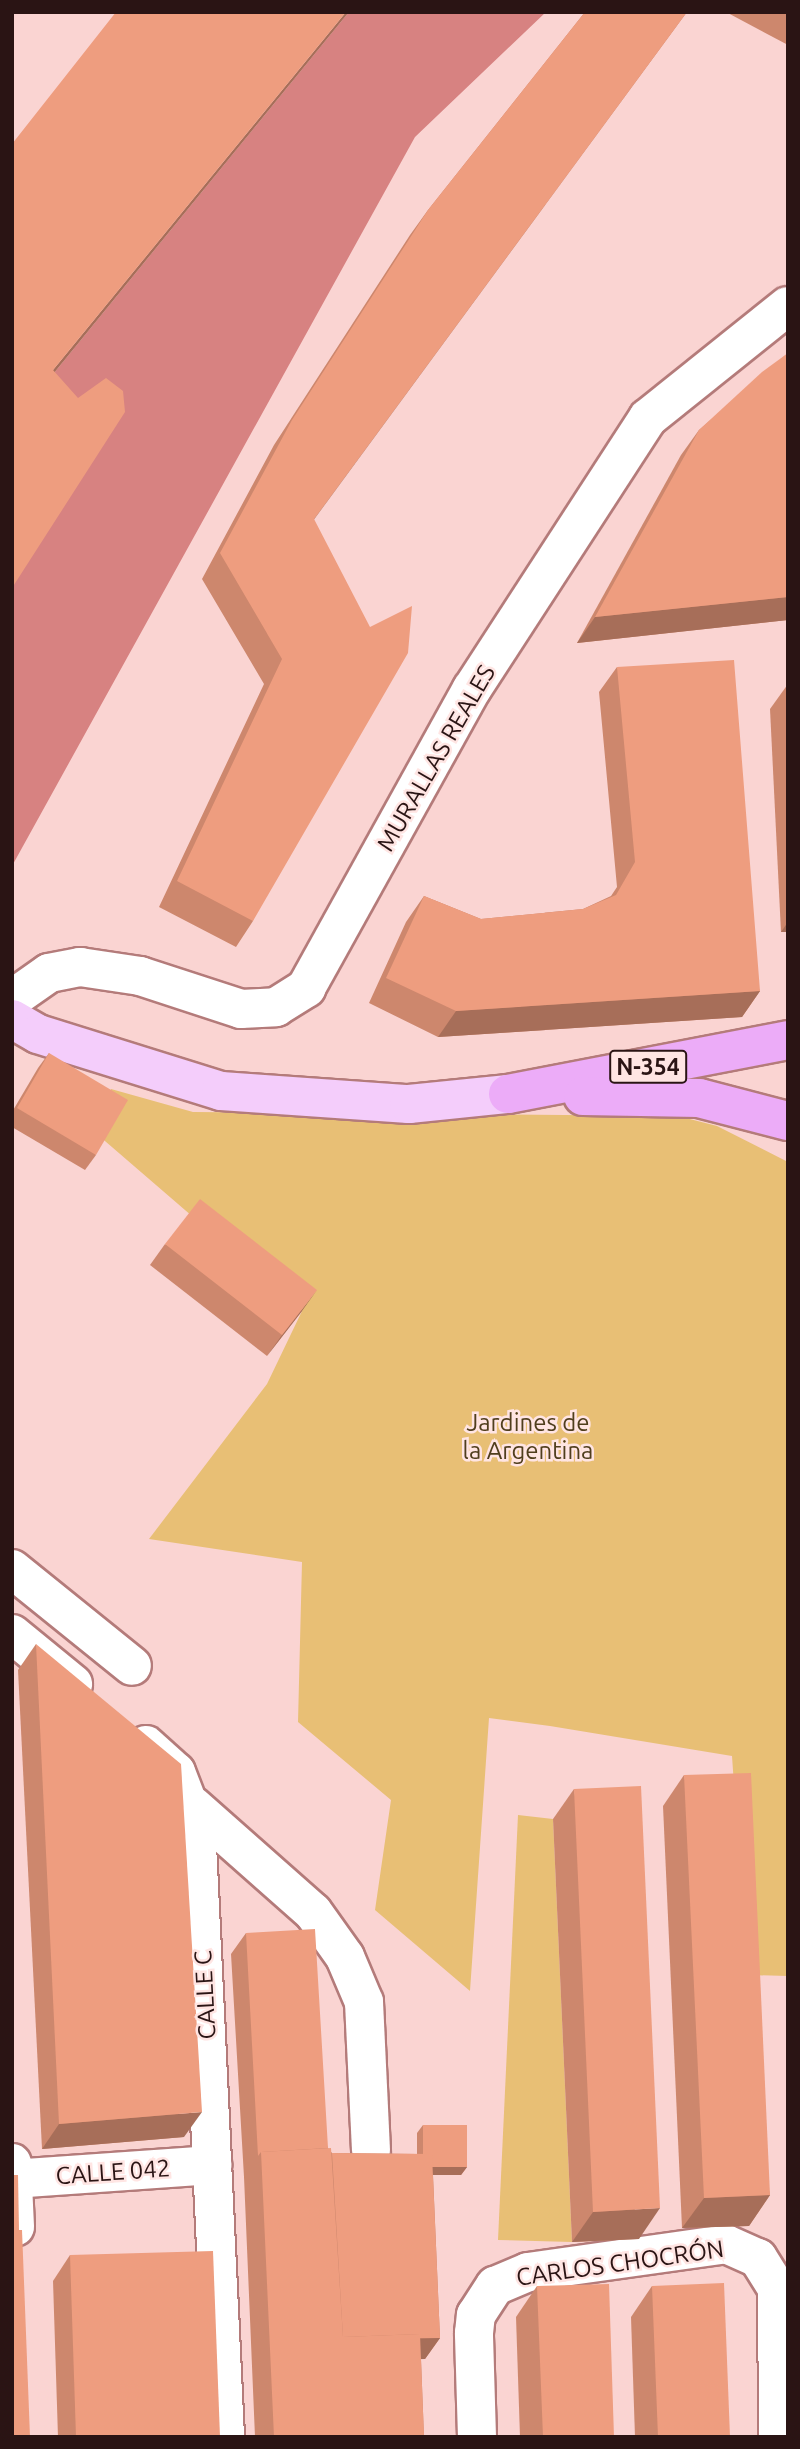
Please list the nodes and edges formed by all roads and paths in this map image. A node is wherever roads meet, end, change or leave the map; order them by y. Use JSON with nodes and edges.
{"nodes":[{"id":1,"x":788,"y":306,"type":"edge"},
{"id":2,"x":12,"y":999,"type":"edge"},
{"id":3,"x":12,"y":1019,"type":"edge"},
{"id":4,"x":788,"y":1040,"type":"edge"},
{"id":5,"x":508,"y":1094,"type":"junction"},
{"id":6,"x":788,"y":1121,"type":"edge"},
{"id":7,"x":12,"y":1569,"type":"edge"},
{"id":8,"x":12,"y":1634,"type":"edge"},
{"id":9,"x":132,"y":1666,"type":"dead end"},
{"id":10,"x":193,"y":1805,"type":"junction"},
{"id":11,"x":371,"y":2150,"type":"edge"},
{"id":12,"x":12,"y":2162,"type":"edge"},
{"id":13,"x":213,"y":2165,"type":"junction"},
{"id":14,"x":13,"y":2179,"type":"edge"},
{"id":15,"x":17,"y":2260,"type":"edge"},
{"id":16,"x":225,"y":2437,"type":"edge"},
{"id":17,"x":477,"y":2437,"type":"edge"},
{"id":18,"x":778,"y":2437,"type":"edge"}],
"edges":[{"from":1,"to":2,"type":"street","name":"MURALLAS REALES"},
{"from":3,"to":5,"type":"main road","number":"N-354"},
{"from":4,"to":5,"type":"highway","number":"N-354"},
{"from":5,"to":6,"type":"highway","number":"N-354"},
{"from":7,"to":9,"type":"street"},
{"from":8,"to":10,"type":"street","name":"CALLE C"},
{"from":10,"to":11,"type":"street"},
{"from":10,"to":13,"type":"street","name":"CALLE C"},
{"from":12,"to":14,"type":"street"},
{"from":13,"to":14,"type":"street","name":"CALLE 042"},
{"from":13,"to":16,"type":"street","name":"CALLE C"},
{"from":14,"to":15,"type":"street"},
{"from":17,"to":18,"type":"street","name":"CARLOS CHOCRÓN"}]}
